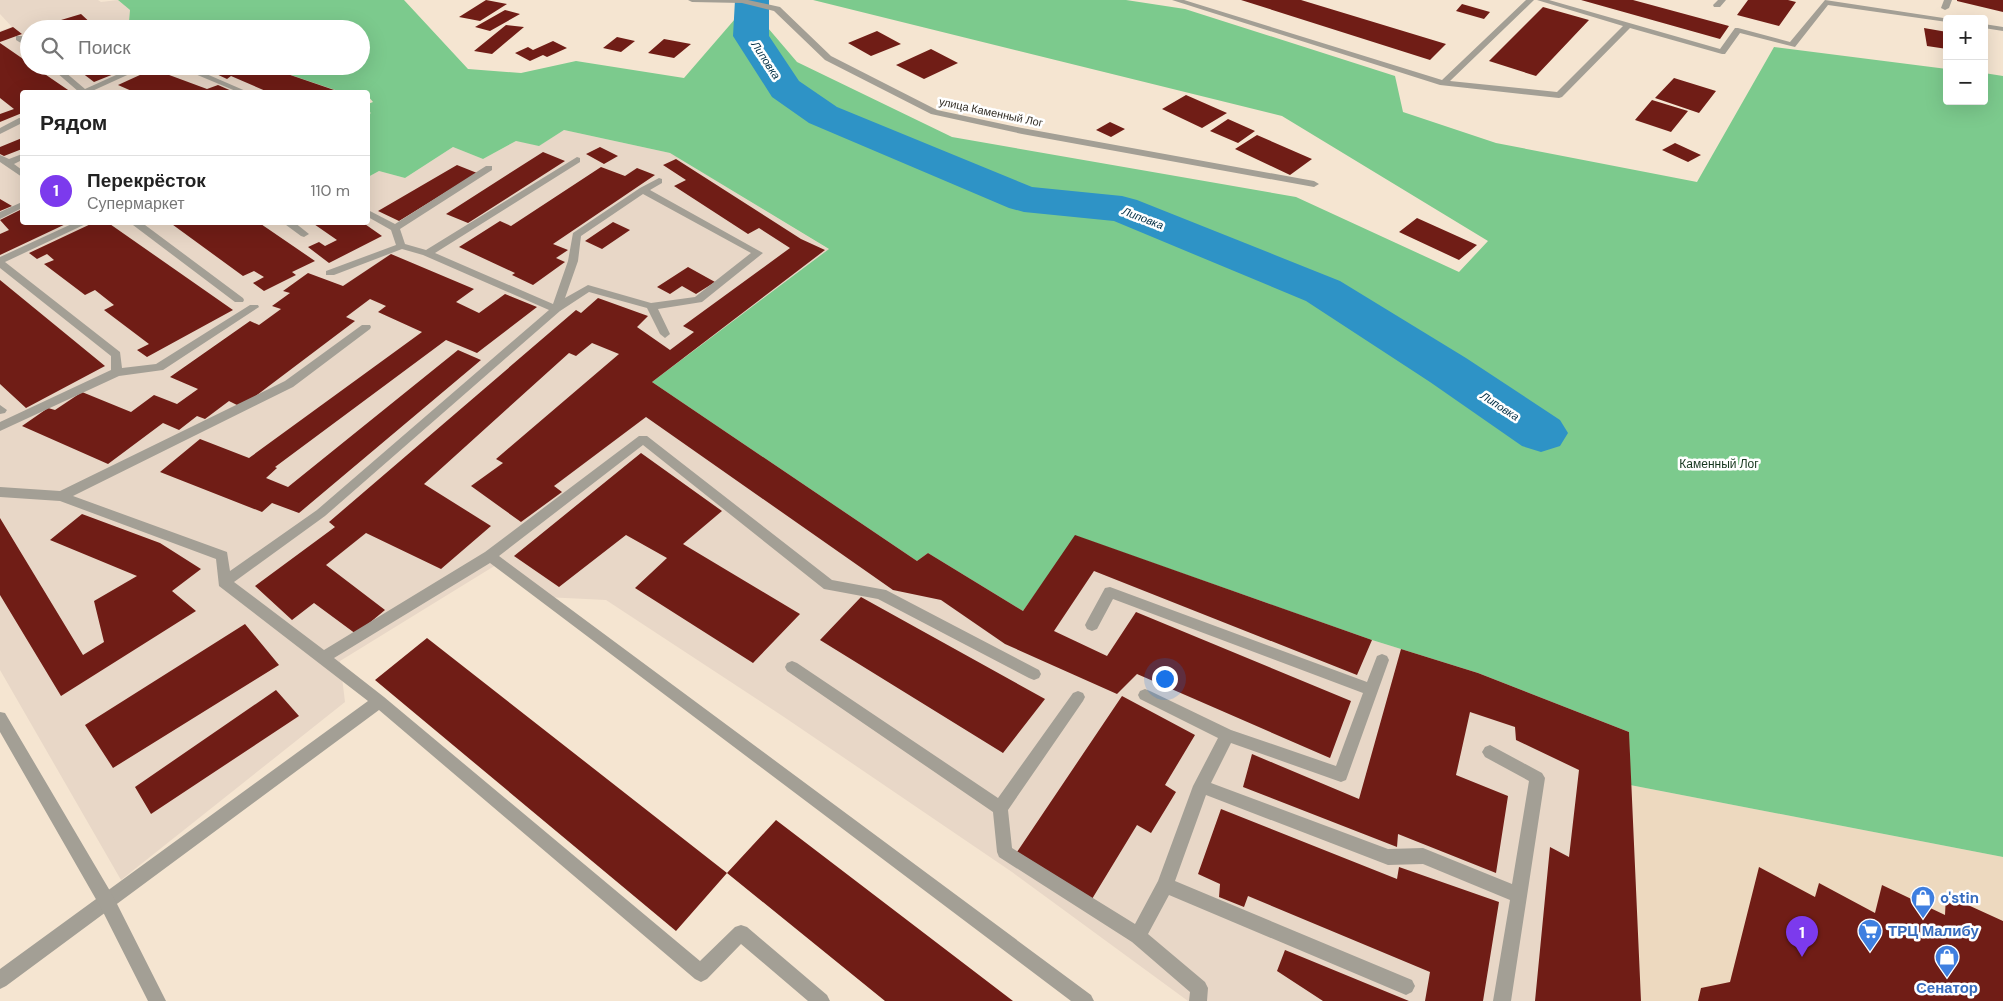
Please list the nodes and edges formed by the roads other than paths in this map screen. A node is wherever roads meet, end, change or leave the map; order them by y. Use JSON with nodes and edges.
{"nodes":[{"id":1,"x":692,"y":0,"type":"edge"},
{"id":2,"x":1176,"y":0,"type":"edge"},
{"id":3,"x":1530,"y":0,"type":"edge"},
{"id":4,"x":1542,"y":0,"type":"edge"},
{"id":5,"x":1948,"y":0,"type":"edge"},
{"id":6,"x":1827,"y":1,"type":"edge"},
{"id":7,"x":1945,"y":8,"type":"dead end"},
{"id":8,"x":1943,"y":19,"type":"edge"},
{"id":9,"x":1628,"y":25,"type":"junction"},
{"id":10,"x":1988,"y":27,"type":"edge"},
{"id":11,"x":2003,"y":29,"type":"edge"},
{"id":12,"x":64,"y":75,"type":"edge"},
{"id":13,"x":123,"y":75,"type":"edge"},
{"id":14,"x":202,"y":75,"type":"edge"},
{"id":15,"x":1443,"y":83,"type":"junction"},
{"id":16,"x":96,"y":87,"type":"junction"},
{"id":17,"x":82,"y":90,"type":"edge"},
{"id":18,"x":89,"y":90,"type":"edge"},
{"id":19,"x":103,"y":90,"type":"edge"},
{"id":20,"x":239,"y":90,"type":"edge"},
{"id":21,"x":20,"y":121,"type":"edge"},
{"id":22,"x":0,"y":131,"type":"edge"},
{"id":23,"x":20,"y":158,"type":"edge"},
{"id":24,"x":577,"y":160,"type":"dead end"},
{"id":25,"x":4,"y":161,"type":"edge"},
{"id":26,"x":490,"y":168,"type":"dead end"},
{"id":27,"x":20,"y":173,"type":"edge"},
{"id":28,"x":659,"y":181,"type":"dead end"},
{"id":29,"x":1314,"y":184,"type":"dead end"},
{"id":30,"x":643,"y":190,"type":"junction"},
{"id":31,"x":20,"y":206,"type":"edge"},
{"id":32,"x":370,"y":214,"type":"edge"},
{"id":33,"x":0,"y":216,"type":"edge"},
{"id":34,"x":79,"y":225,"type":"edge"},
{"id":35,"x":138,"y":225,"type":"edge"},
{"id":36,"x":291,"y":225,"type":"edge"},
{"id":37,"x":395,"y":228,"type":"junction"},
{"id":38,"x":304,"y":234,"type":"dead end"},
{"id":39,"x":401,"y":246,"type":"junction"},
{"id":40,"x":427,"y":253,"type":"junction"},
{"id":41,"x":0,"y":262,"type":"edge"},
{"id":42,"x":330,"y":273,"type":"dead end"},
{"id":43,"x":239,"y":300,"type":"dead end"},
{"id":44,"x":651,"y":306,"type":"junction"},
{"id":45,"x":254,"y":307,"type":"dead end"},
{"id":46,"x":556,"y":309,"type":"junction"},
{"id":47,"x":366,"y":326,"type":"dead end"},
{"id":48,"x":665,"y":334,"type":"dead end"},
{"id":49,"x":117,"y":372,"type":"junction"},
{"id":50,"x":0,"y":427,"type":"edge"},
{"id":51,"x":0,"y":492,"type":"edge"},
{"id":52,"x":61,"y":496,"type":"junction"},
{"id":53,"x":490,"y":556,"type":"junction"},
{"id":54,"x":224,"y":582,"type":"junction"},
{"id":55,"x":1092,"y":625,"type":"dead end"},
{"id":56,"x":323,"y":658,"type":"junction"},
{"id":57,"x":1382,"y":660,"type":"dead end"},
{"id":58,"x":792,"y":668,"type":"dead end"},
{"id":59,"x":1034,"y":674,"type":"dead end"},
{"id":60,"x":1372,"y":690,"type":"junction"},
{"id":61,"x":1145,"y":694,"type":"dead end"},
{"id":62,"x":1078,"y":697,"type":"dead end"},
{"id":63,"x":379,"y":701,"type":"junction"},
{"id":64,"x":0,"y":718,"type":"edge"},
{"id":65,"x":1227,"y":735,"type":"junction"},
{"id":66,"x":1490,"y":752,"type":"dead end"},
{"id":67,"x":1201,"y":786,"type":"junction"},
{"id":68,"x":1000,"y":808,"type":"junction"},
{"id":69,"x":1165,"y":885,"type":"junction"},
{"id":70,"x":1518,"y":895,"type":"junction"},
{"id":71,"x":106,"y":902,"type":"junction"},
{"id":72,"x":1138,"y":936,"type":"junction"},
{"id":73,"x":0,"y":980,"type":"edge"},
{"id":74,"x":1406,"y":986,"type":"dead end"},
{"id":75,"x":157,"y":1001,"type":"edge"},
{"id":76,"x":821,"y":1001,"type":"edge"},
{"id":77,"x":1086,"y":1001,"type":"edge"},
{"id":78,"x":1198,"y":1001,"type":"edge"},
{"id":79,"x":1502,"y":1001,"type":"edge"}],
"edges":[{"from":1,"to":29,"type":"street","name":"улица Каменный Лог"},
{"from":2,"to":15,"type":"street"},
{"from":3,"to":15,"type":"street"},
{"from":4,"to":9,"type":"street"},
{"from":5,"to":7,"type":"street"},
{"from":6,"to":8,"type":"street"},
{"from":6,"to":9,"type":"street"},
{"from":9,"to":15,"type":"street"},
{"from":10,"to":11,"type":"street"},
{"from":12,"to":17,"type":"street"},
{"from":13,"to":16,"type":"street"},
{"from":14,"to":20,"type":"street"},
{"from":16,"to":18,"type":"street"},
{"from":16,"to":19,"type":"street"},
{"from":21,"to":22,"type":"street"},
{"from":23,"to":25,"type":"street"},
{"from":24,"to":40,"type":"street"},
{"from":25,"to":27,"type":"street"},
{"from":26,"to":37,"type":"street"},
{"from":28,"to":30,"type":"street"},
{"from":30,"to":44,"type":"street"},
{"from":30,"to":46,"type":"street"},
{"from":31,"to":33,"type":"street"},
{"from":32,"to":37,"type":"street"},
{"from":34,"to":41,"type":"street"},
{"from":35,"to":43,"type":"street"},
{"from":36,"to":38,"type":"street"},
{"from":37,"to":39,"type":"street"},
{"from":39,"to":40,"type":"street"},
{"from":39,"to":42,"type":"street"},
{"from":40,"to":46,"type":"street"},
{"from":41,"to":49,"type":"street"},
{"from":44,"to":46,"type":"street"},
{"from":44,"to":48,"type":"street"},
{"from":45,"to":49,"type":"street"},
{"from":46,"to":54,"type":"street"},
{"from":47,"to":52,"type":"street"},
{"from":49,"to":50,"type":"street"},
{"from":51,"to":52,"type":"street"},
{"from":52,"to":54,"type":"street"},
{"from":53,"to":56,"type":"street"},
{"from":53,"to":59,"type":"street"},
{"from":53,"to":77,"type":"street"},
{"from":54,"to":56,"type":"street"},
{"from":55,"to":60,"type":"street"},
{"from":56,"to":63,"type":"street"},
{"from":57,"to":60,"type":"street"},
{"from":58,"to":68,"type":"street"},
{"from":60,"to":65,"type":"street"},
{"from":61,"to":65,"type":"street"},
{"from":62,"to":68,"type":"street"},
{"from":63,"to":71,"type":"street"},
{"from":63,"to":76,"type":"street"},
{"from":64,"to":71,"type":"street"},
{"from":65,"to":67,"type":"street"},
{"from":66,"to":70,"type":"street"},
{"from":67,"to":69,"type":"street"},
{"from":67,"to":70,"type":"street"},
{"from":68,"to":72,"type":"street"},
{"from":69,"to":72,"type":"street"},
{"from":69,"to":74,"type":"street"},
{"from":70,"to":79,"type":"street"},
{"from":71,"to":73,"type":"street"},
{"from":71,"to":75,"type":"street"},
{"from":72,"to":78,"type":"street"}]}
